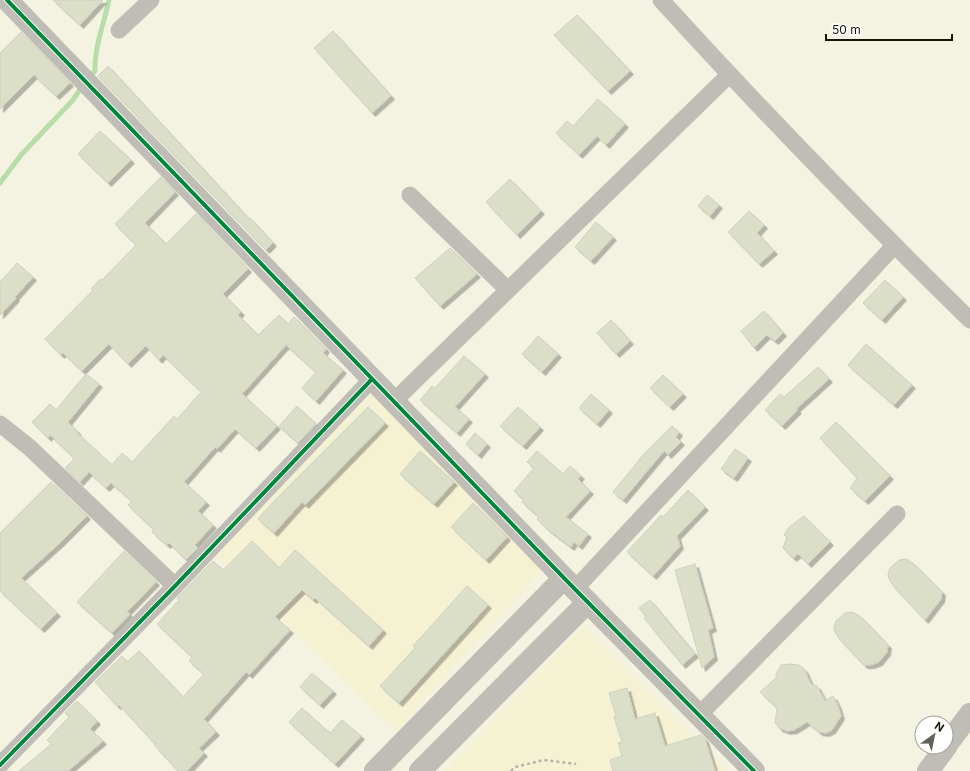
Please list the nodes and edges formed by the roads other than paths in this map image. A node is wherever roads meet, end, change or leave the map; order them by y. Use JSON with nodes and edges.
{"nodes":[{"id":1,"x":7,"y":0,"type":"edge"},
{"id":2,"x":151,"y":0,"type":"edge"},
{"id":3,"x":661,"y":0,"type":"edge"},
{"id":4,"x":119,"y":30,"type":"dead end"},
{"id":5,"x":729,"y":75,"type":"junction"},
{"id":6,"x":410,"y":195,"type":"dead end"},
{"id":7,"x":894,"y":246,"type":"junction"},
{"id":8,"x":508,"y":290,"type":"junction"},
{"id":9,"x":970,"y":320,"type":"edge"},
{"id":10,"x":372,"y":379,"type":"junction"},
{"id":11,"x":394,"y":401,"type":"junction"},
{"id":12,"x":0,"y":424,"type":"edge"},
{"id":13,"x":897,"y":514,"type":"dead end"},
{"id":14,"x":175,"y":586,"type":"junction"},
{"id":15,"x":576,"y":589,"type":"junction"},
{"id":16,"x":699,"y":714,"type":"junction"},
{"id":17,"x":970,"y":714,"type":"edge"},
{"id":18,"x":954,"y":736,"type":"edge"},
{"id":19,"x":940,"y":755,"type":"edge"},
{"id":20,"x":0,"y":764,"type":"edge"},
{"id":21,"x":375,"y":771,"type":"edge"},
{"id":22,"x":420,"y":771,"type":"edge"},
{"id":23,"x":754,"y":771,"type":"edge"},
{"id":24,"x":928,"y":771,"type":"edge"}],
"edges":[{"from":1,"to":10,"type":"street"},
{"from":2,"to":4,"type":"street"},
{"from":3,"to":5,"type":"street"},
{"from":5,"to":7,"type":"street"},
{"from":5,"to":8,"type":"street"},
{"from":6,"to":8,"type":"street"},
{"from":7,"to":9,"type":"street"},
{"from":7,"to":15,"type":"street"},
{"from":8,"to":11,"type":"street"},
{"from":10,"to":11,"type":"street"},
{"from":10,"to":14,"type":"street"},
{"from":11,"to":15,"type":"street"},
{"from":12,"to":14,"type":"street"},
{"from":13,"to":16,"type":"street"},
{"from":14,"to":20,"type":"street"},
{"from":15,"to":16,"type":"street"},
{"from":15,"to":21,"type":"street"},
{"from":15,"to":22,"type":"street"},
{"from":16,"to":23,"type":"street"},
{"from":17,"to":18,"type":"street"},
{"from":19,"to":24,"type":"street"}]}
